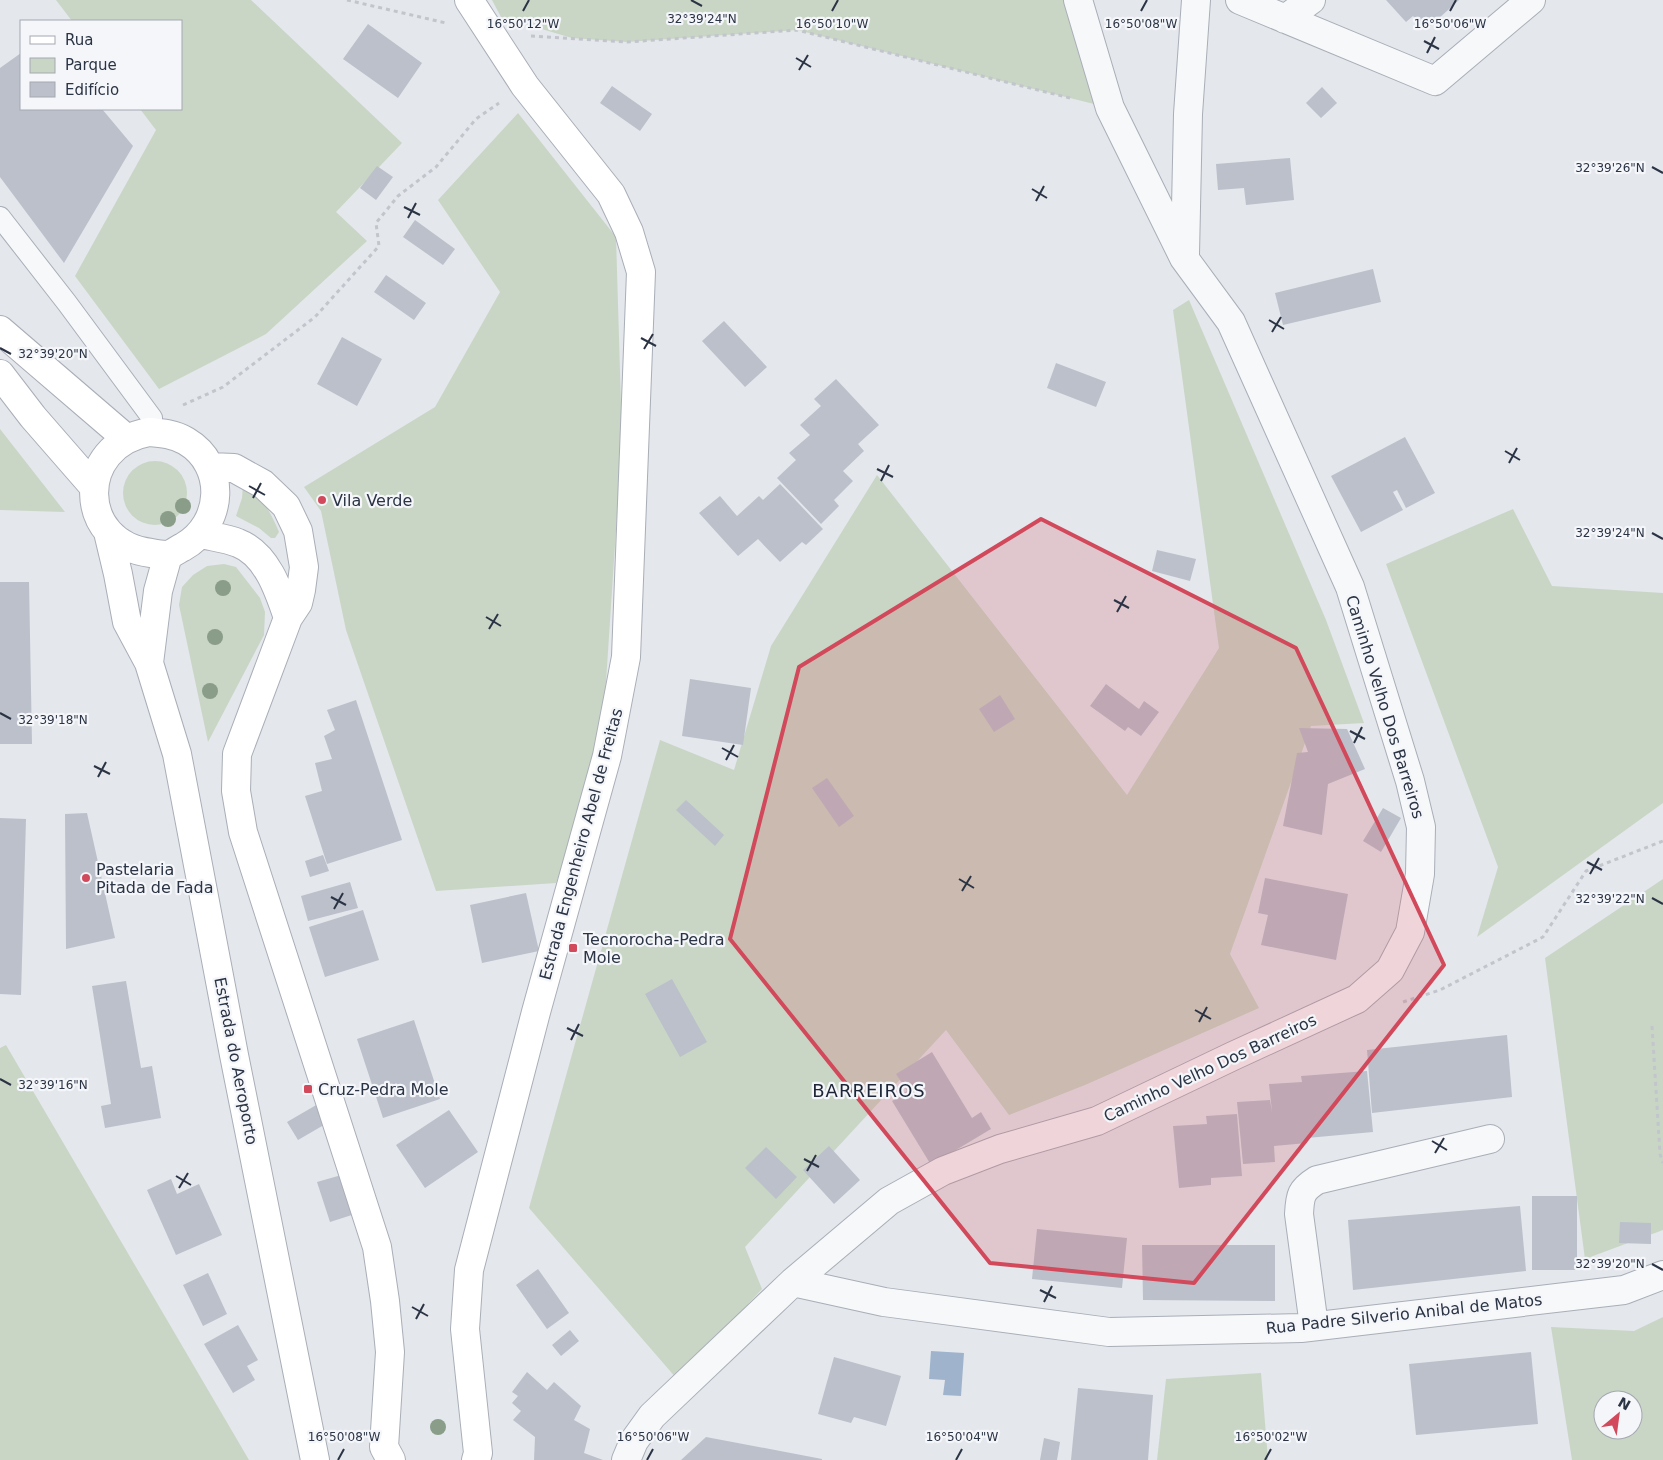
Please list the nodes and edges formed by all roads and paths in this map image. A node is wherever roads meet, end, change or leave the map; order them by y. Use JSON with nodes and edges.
{"nodes":[{"id":1,"x":347,"y":0,"type":"edge"},
{"id":2,"x":469,"y":0,"type":"edge"},
{"id":3,"x":1078,"y":0,"type":"edge"},
{"id":4,"x":1196,"y":0,"type":"edge"},
{"id":5,"x":1240,"y":0,"type":"edge"},
{"id":6,"x":1311,"y":0,"type":"edge"},
{"id":7,"x":1531,"y":0,"type":"edge"},
{"id":8,"x":1285,"y":19,"type":"junction"},
{"id":9,"x":491,"y":33,"type":"junction"},
{"id":10,"x":525,"y":86,"type":"junction"},
{"id":11,"x":1110,"y":108,"type":"junction"},
{"id":12,"x":0,"y":218,"type":"edge"},
{"id":13,"x":1184,"y":258,"type":"junction"},
{"id":14,"x":0,"y":330,"type":"edge"},
{"id":15,"x":0,"y":374,"type":"edge"},
{"id":16,"x":143,"y":430,"type":"junction"},
{"id":17,"x":210,"y":467,"type":"junction"},
{"id":18,"x":94,"y":487,"type":"junction"},
{"id":19,"x":108,"y":532,"type":"junction"},
{"id":20,"x":200,"y":534,"type":"junction"},
{"id":21,"x":168,"y":555,"type":"junction"},
{"id":22,"x":288,"y":618,"type":"junction"},
{"id":23,"x":149,"y":663,"type":"junction"},
{"id":24,"x":1663,"y":841,"type":"edge"},
{"id":25,"x":1357,"y":998,"type":"junction"},
{"id":26,"x":1652,"y":1026,"type":"dead end"},
{"id":27,"x":1490,"y":1139,"type":"dead end"},
{"id":28,"x":1663,"y":1163,"type":"edge"},
{"id":29,"x":1663,"y":1275,"type":"edge"},
{"id":30,"x":793,"y":1282,"type":"junction"},
{"id":31,"x":1314,"y":1326,"type":"junction"},
{"id":32,"x":315,"y":1460,"type":"edge"},
{"id":33,"x":391,"y":1460,"type":"edge"},
{"id":34,"x":476,"y":1460,"type":"edge"},
{"id":35,"x":626,"y":1460,"type":"edge"}],
"edges":[{"from":1,"to":9,"type":"path"},
{"from":2,"to":9,"type":"main road","name":"Estrada Engenheiro Abel de Freitas"},
{"from":3,"to":11,"type":"street","name":"Caminho Velho Dos Barreiros"},
{"from":4,"to":13,"type":"street"},
{"from":5,"to":8,"type":"street"},
{"from":6,"to":8,"type":"street"},
{"from":7,"to":8,"type":"street"},
{"from":9,"to":10,"type":"main road","name":"Estrada Engenheiro Abel de Freitas"},
{"from":9,"to":11,"type":"path"},
{"from":10,"to":16,"type":"path"},
{"from":10,"to":34,"type":"main road","name":"Estrada Engenheiro Abel de Freitas"},
{"from":11,"to":13,"type":"street","name":"Caminho Velho Dos Barreiros"},
{"from":12,"to":16,"type":"lane"},
{"from":13,"to":25,"type":"street","name":"Caminho Velho Dos Barreiros"},
{"from":14,"to":16,"type":"main road"},
{"from":15,"to":18,"type":"main road"},
{"from":16,"to":17,"type":"main road"},
{"from":16,"to":18,"type":"main road"},
{"from":17,"to":20,"type":"main road"},
{"from":17,"to":22,"type":"main road"},
{"from":18,"to":19,"type":"main road"},
{"from":19,"to":21,"type":"main road"},
{"from":19,"to":23,"type":"main road","name":"Estrada do Aeroporto"},
{"from":20,"to":21,"type":"main road"},
{"from":20,"to":22,"type":"main road"},
{"from":21,"to":23,"type":"main road","name":"Estrada do Aeroporto"},
{"from":22,"to":33,"type":"main road"},
{"from":23,"to":32,"type":"main road","name":"Estrada do Aeroporto"},
{"from":24,"to":25,"type":"path"},
{"from":25,"to":30,"type":"street","name":"Caminho Velho Dos Barreiros"},
{"from":26,"to":28,"type":"path"},
{"from":27,"to":31,"type":"street"},
{"from":29,"to":31,"type":"street","name":"Rua Padre Silverio Anibal de Matos"},
{"from":30,"to":31,"type":"street","name":"Rua Padre Silverio Anibal de Matos"},
{"from":30,"to":35,"type":"street"}]}
